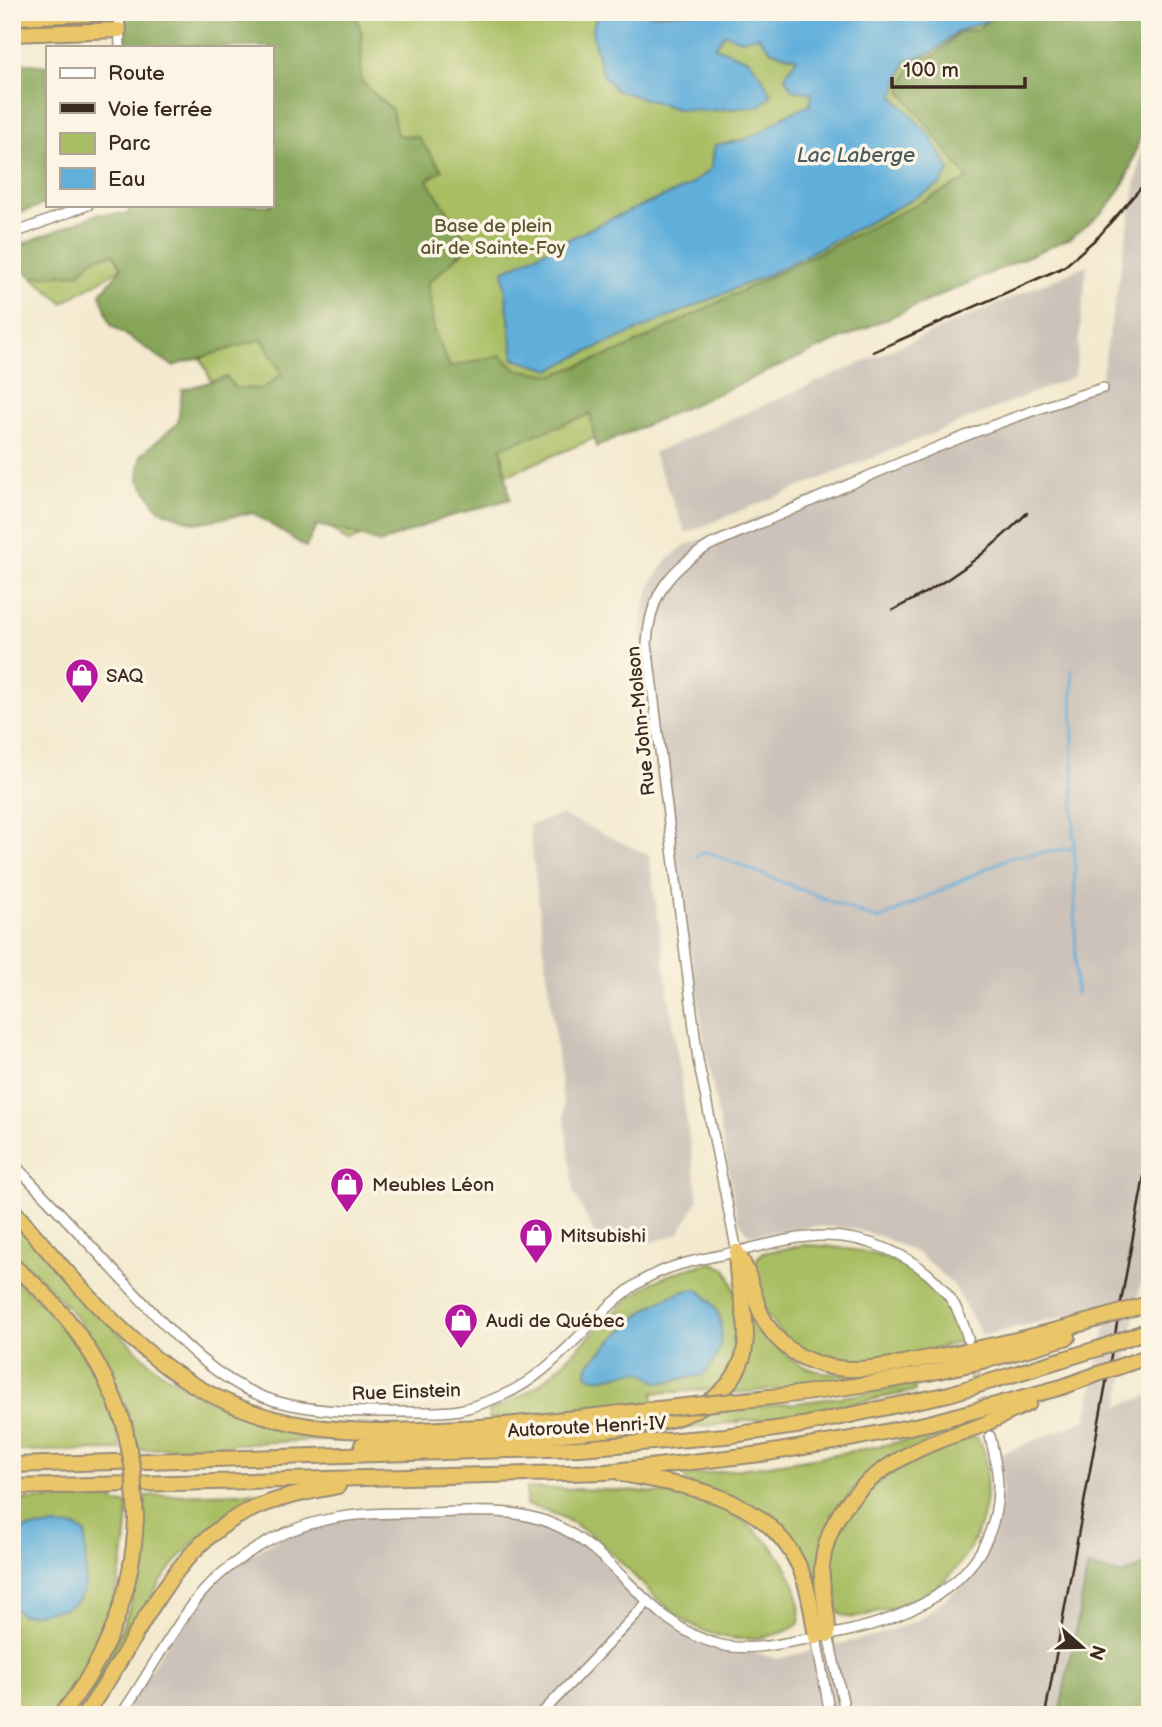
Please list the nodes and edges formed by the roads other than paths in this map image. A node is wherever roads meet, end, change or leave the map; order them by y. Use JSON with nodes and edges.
{"nodes":[{"id":1,"x":119,"y":13,"type":"edge"},
{"id":2,"x":12,"y":17,"type":"edge"},
{"id":3,"x":120,"y":30,"type":"junction"},
{"id":4,"x":12,"y":33,"type":"edge"},
{"id":5,"x":120,"y":46,"type":"edge"},
{"id":6,"x":85,"y":206,"type":"edge"},
{"id":7,"x":12,"y":234,"type":"edge"},
{"id":8,"x":1103,"y":388,"type":"dead end"},
{"id":9,"x":12,"y":1162,"type":"edge"},
{"id":10,"x":12,"y":1209,"type":"edge"},
{"id":11,"x":737,"y":1252,"type":"junction"},
{"id":12,"x":12,"y":1265,"type":"edge"},
{"id":13,"x":1150,"y":1303,"type":"edge"},
{"id":14,"x":1150,"y":1309,"type":"edge"},
{"id":15,"x":1106,"y":1321,"type":"junction"},
{"id":16,"x":1149,"y":1330,"type":"edge"},
{"id":17,"x":968,"y":1339,"type":"dead end"},
{"id":18,"x":1147,"y":1357,"type":"edge"},
{"id":19,"x":1062,"y":1387,"type":"junction"},
{"id":20,"x":990,"y":1436,"type":"tunnel mouth"},
{"id":21,"x":174,"y":1461,"type":"junction"},
{"id":22,"x":12,"y":1465,"type":"edge"},
{"id":23,"x":606,"y":1472,"type":"junction"},
{"id":24,"x":378,"y":1478,"type":"junction"},
{"id":25,"x":12,"y":1487,"type":"edge"},
{"id":26,"x":648,"y":1602,"type":"junction"},
{"id":27,"x":822,"y":1636,"type":"junction"},
{"id":28,"x":61,"y":1715,"type":"edge"},
{"id":29,"x":84,"y":1715,"type":"edge"},
{"id":30,"x":121,"y":1715,"type":"edge"},
{"id":31,"x":540,"y":1715,"type":"edge"},
{"id":32,"x":830,"y":1715,"type":"edge"},
{"id":33,"x":846,"y":1715,"type":"edge"}],
"edges":[{"from":1,"to":2,"type":"highway"},
{"from":1,"to":3,"type":"street"},
{"from":3,"to":4,"type":"highway"},
{"from":3,"to":5,"type":"street"},
{"from":6,"to":7,"type":"street"},
{"from":8,"to":11,"type":"street","name":"Rue John-Molson"},
{"from":9,"to":11,"type":"street","name":"Rue Einstein"},
{"from":10,"to":15,"type":"highway","bridge":true},
{"from":11,"to":15,"type":"highway"},
{"from":11,"to":17,"type":"street","name":"Rue Einstein"},
{"from":11,"to":21,"type":"highway"},
{"from":12,"to":28,"type":"highway","bridge":true},
{"from":13,"to":15,"type":"highway","bridge":true},
{"from":14,"to":15,"type":"highway"},
{"from":16,"to":21,"type":"highway","name":"Autoroute Henri-IV","bridge":true},
{"from":18,"to":19,"type":"highway","bridge":true},
{"from":19,"to":23,"type":"highway"},
{"from":19,"to":27,"type":"highway"},
{"from":20,"to":27,"type":"street"},
{"from":21,"to":22,"type":"highway","name":"Autoroute Henri-IV"},
{"from":23,"to":24,"type":"highway"},
{"from":23,"to":27,"type":"highway"},
{"from":24,"to":25,"type":"highway"},
{"from":24,"to":29,"type":"highway"},
{"from":26,"to":27,"type":"street"},
{"from":26,"to":30,"type":"street"},
{"from":26,"to":31,"type":"street"},
{"from":27,"to":32,"type":"street"},
{"from":27,"to":33,"type":"street"}]}
